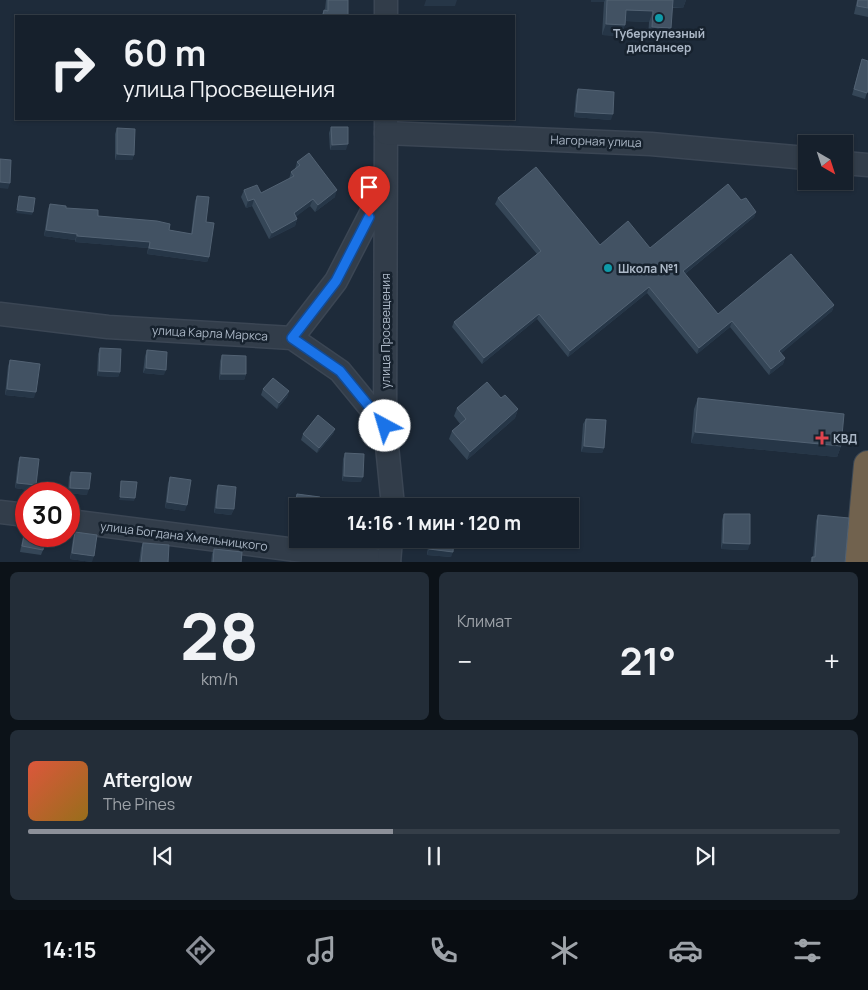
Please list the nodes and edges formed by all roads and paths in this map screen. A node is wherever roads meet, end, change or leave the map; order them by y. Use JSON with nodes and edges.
{"nodes":[{"id":1,"x":386,"y":0,"type":"edge"},
{"id":2,"x":386,"y":15,"type":"edge"},
{"id":3,"x":386,"y":126,"type":"edge"},
{"id":4,"x":798,"y":157,"type":"edge"},
{"id":5,"x":853,"y":163,"type":"edge"},
{"id":6,"x":868,"y":165,"type":"edge"},
{"id":7,"x":386,"y":185,"type":"junction"},
{"id":8,"x":0,"y":314,"type":"edge"},
{"id":9,"x":292,"y":338,"type":"junction"},
{"id":10,"x":385,"y":426,"type":"junction"},
{"id":11,"x":868,"y":465,"type":"edge"},
{"id":12,"x":392,"y":498,"type":"edge"},
{"id":13,"x":0,"y":512,"type":"edge"},
{"id":14,"x":15,"y":514,"type":"edge"},
{"id":15,"x":80,"y":522,"type":"edge"},
{"id":16,"x":390,"y":548,"type":"edge"},
{"id":17,"x":389,"y":562,"type":"edge"},
{"id":18,"x":859,"y":562,"type":"edge"}],
"edges":[{"from":1,"to":2,"type":"street"},
{"from":3,"to":4,"type":"street","name":"Нагорная улица"},
{"from":3,"to":7,"type":"street","name":"улица Просвещения"},
{"from":5,"to":6,"type":"street"},
{"from":7,"to":9,"type":"street","name":"улица Просвещения"},
{"from":7,"to":10,"type":"street","name":"улица Просвещения"},
{"from":8,"to":9,"type":"street","name":"улица Карла Маркса"},
{"from":9,"to":10,"type":"street"},
{"from":10,"to":12,"type":"street","name":"улица Просвещения"},
{"from":11,"to":18,"type":"highway"},
{"from":13,"to":14,"type":"street"},
{"from":15,"to":17,"type":"street","name":"улица Богдана Хмельницкого"},
{"from":16,"to":17,"type":"street"}]}
